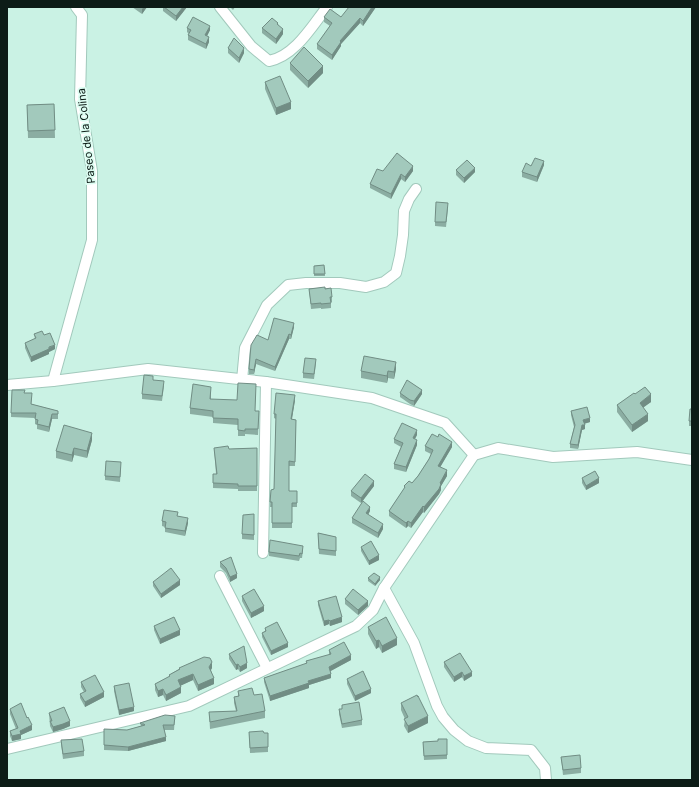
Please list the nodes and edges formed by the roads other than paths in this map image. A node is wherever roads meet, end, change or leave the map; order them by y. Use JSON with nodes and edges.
{"nodes":[{"id":1,"x":76,"y":7,"type":"edge"},
{"id":2,"x":220,"y":7,"type":"edge"},
{"id":3,"x":327,"y":7,"type":"edge"},
{"id":4,"x":416,"y":189,"type":"dead end"},
{"id":5,"x":242,"y":380,"type":"junction"},
{"id":6,"x":53,"y":381,"type":"junction"},
{"id":7,"x":266,"y":382,"type":"junction"},
{"id":8,"x":7,"y":385,"type":"edge"},
{"id":9,"x":474,"y":455,"type":"junction"},
{"id":10,"x":692,"y":460,"type":"edge"},
{"id":11,"x":263,"y":553,"type":"dead end"},
{"id":12,"x":220,"y":576,"type":"dead end"},
{"id":13,"x":384,"y":588,"type":"junction"},
{"id":14,"x":268,"y":668,"type":"junction"},
{"id":15,"x":7,"y":749,"type":"edge"},
{"id":16,"x":546,"y":780,"type":"edge"}],
"edges":[{"from":1,"to":6,"type":"street","name":"Paseo de la Colina"},
{"from":2,"to":3,"type":"street"},
{"from":4,"to":5,"type":"street"},
{"from":5,"to":6,"type":"street"},
{"from":5,"to":7,"type":"street"},
{"from":6,"to":8,"type":"street"},
{"from":7,"to":9,"type":"street"},
{"from":7,"to":11,"type":"street"},
{"from":9,"to":10,"type":"street"},
{"from":9,"to":13,"type":"street"},
{"from":12,"to":14,"type":"street"},
{"from":13,"to":14,"type":"street"},
{"from":13,"to":16,"type":"street"},
{"from":14,"to":15,"type":"street"}]}
